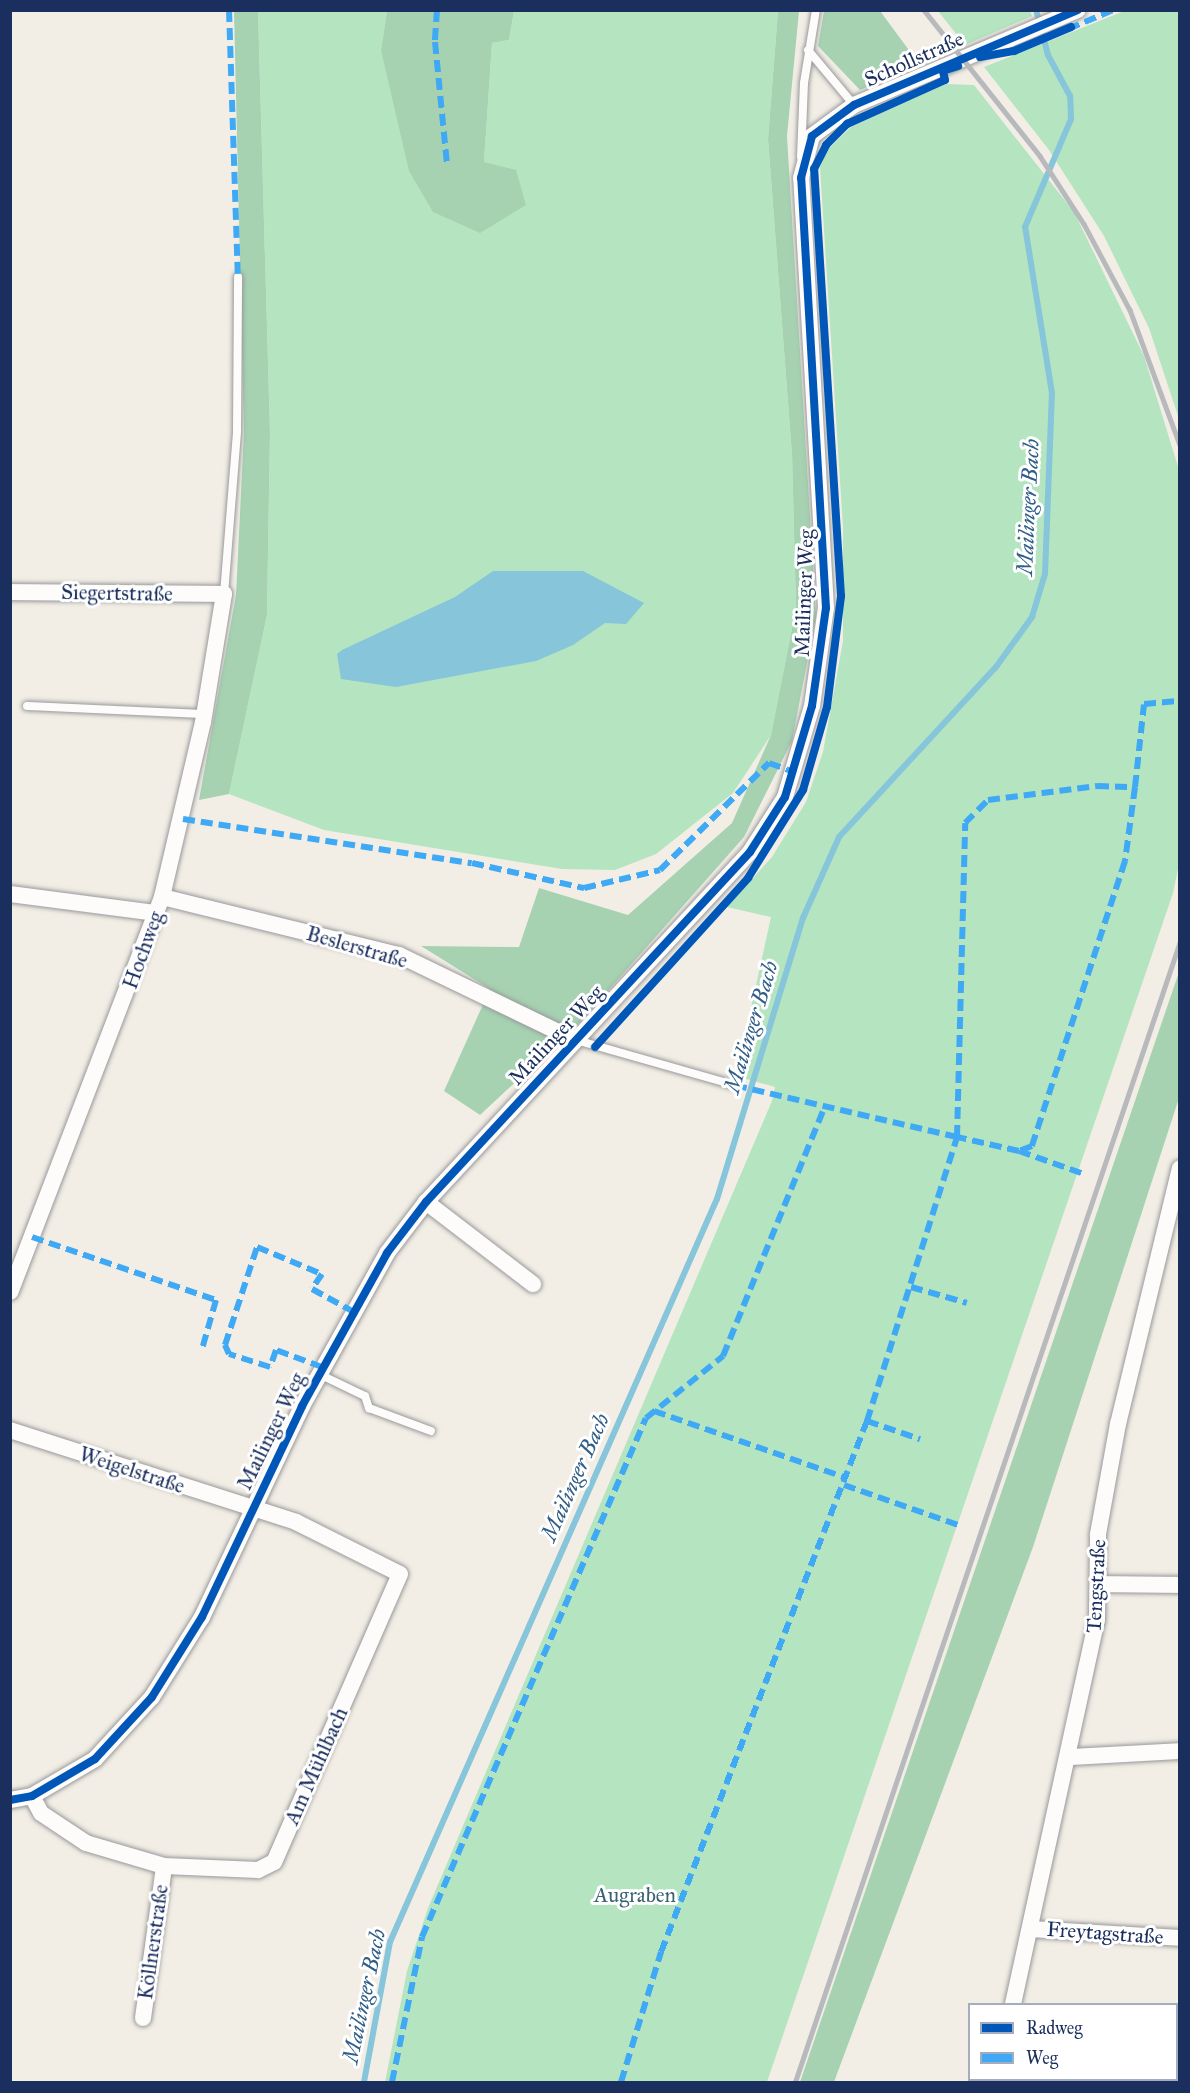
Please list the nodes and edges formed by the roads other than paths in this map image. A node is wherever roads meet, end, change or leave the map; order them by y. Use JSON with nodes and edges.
{"nodes":[{"id":1,"x":816,"y":10,"type":"edge"},
{"id":2,"x":1072,"y":13,"type":"edge"},
{"id":3,"x":808,"y":50,"type":"junction"},
{"id":4,"x":854,"y":105,"type":"junction"},
{"id":5,"x":801,"y":178,"type":"junction"},
{"id":6,"x":237,"y":277,"type":"dead end"},
{"id":7,"x":10,"y":592,"type":"edge"},
{"id":8,"x":224,"y":594,"type":"junction"},
{"id":9,"x":27,"y":706,"type":"dead end"},
{"id":10,"x":204,"y":714,"type":"junction"},
{"id":11,"x":10,"y":894,"type":"edge"},
{"id":12,"x":159,"y":905,"type":"junction"},
{"id":13,"x":575,"y":1040,"type":"junction"},
{"id":14,"x":734,"y":1085,"type":"dead end"},
{"id":15,"x":1179,"y":1168,"type":"edge"},
{"id":16,"x":426,"y":1202,"type":"junction"},
{"id":17,"x":533,"y":1284,"type":"dead end"},
{"id":18,"x":10,"y":1292,"type":"edge"},
{"id":19,"x":319,"y":1374,"type":"junction"},
{"id":20,"x":10,"y":1430,"type":"edge"},
{"id":21,"x":431,"y":1431,"type":"dead end"},
{"id":22,"x":252,"y":1510,"type":"junction"},
{"id":23,"x":1098,"y":1584,"type":"junction"},
{"id":24,"x":1179,"y":1585,"type":"edge"},
{"id":25,"x":1179,"y":1751,"type":"edge"},
{"id":26,"x":1070,"y":1757,"type":"junction"},
{"id":27,"x":32,"y":1796,"type":"junction"},
{"id":28,"x":10,"y":1800,"type":"edge"},
{"id":29,"x":164,"y":1866,"type":"junction"},
{"id":30,"x":1030,"y":1929,"type":"junction"},
{"id":31,"x":1179,"y":1938,"type":"edge"},
{"id":32,"x":1012,"y":2003,"type":"edge"},
{"id":33,"x":143,"y":2018,"type":"dead end"}],
"edges":[{"from":1,"to":3,"type":"lane","name":"Mailinger Weg"},
{"from":2,"to":4,"type":"street","name":"Schollstraße"},
{"from":3,"to":4,"type":"lane"},
{"from":3,"to":5,"type":"lane","name":"Mailinger Weg"},
{"from":4,"to":5,"type":"street","name":"Schollstraße"},
{"from":5,"to":13,"type":"street","name":"Mailinger Weg"},
{"from":6,"to":8,"type":"lane"},
{"from":7,"to":8,"type":"street","name":"Siegertstraße"},
{"from":8,"to":10,"type":"street","name":"Hochweg"},
{"from":9,"to":10,"type":"lane"},
{"from":10,"to":12,"type":"street","name":"Hochweg"},
{"from":11,"to":12,"type":"street","name":"Beslerstraße"},
{"from":12,"to":13,"type":"street","name":"Beslerstraße"},
{"from":12,"to":18,"type":"street","name":"Hochweg"},
{"from":13,"to":14,"type":"lane"},
{"from":13,"to":16,"type":"street","name":"Mailinger Weg"},
{"from":15,"to":23,"type":"street","name":"Tengstraße"},
{"from":16,"to":17,"type":"street"},
{"from":16,"to":19,"type":"street","name":"Mailinger Weg"},
{"from":19,"to":21,"type":"lane"},
{"from":19,"to":22,"type":"street","name":"Mailinger Weg"},
{"from":20,"to":22,"type":"street","name":"Weigelstraße"},
{"from":22,"to":27,"type":"street","name":"Mailinger Weg"},
{"from":22,"to":29,"type":"street","name":"Am Mühlbach"},
{"from":23,"to":24,"type":"street"},
{"from":23,"to":26,"type":"street","name":"Tengstraße"},
{"from":25,"to":26,"type":"street"},
{"from":26,"to":30,"type":"street","name":"Tengstraße"},
{"from":27,"to":28,"type":"street","name":"Mailinger Weg"},
{"from":27,"to":29,"type":"street","name":"Am Mühlbach"},
{"from":29,"to":33,"type":"street","name":"Köllnerstraße"},
{"from":30,"to":31,"type":"street","name":"Freytagstraße"},
{"from":30,"to":32,"type":"street","name":"Tengstraße"}]}
